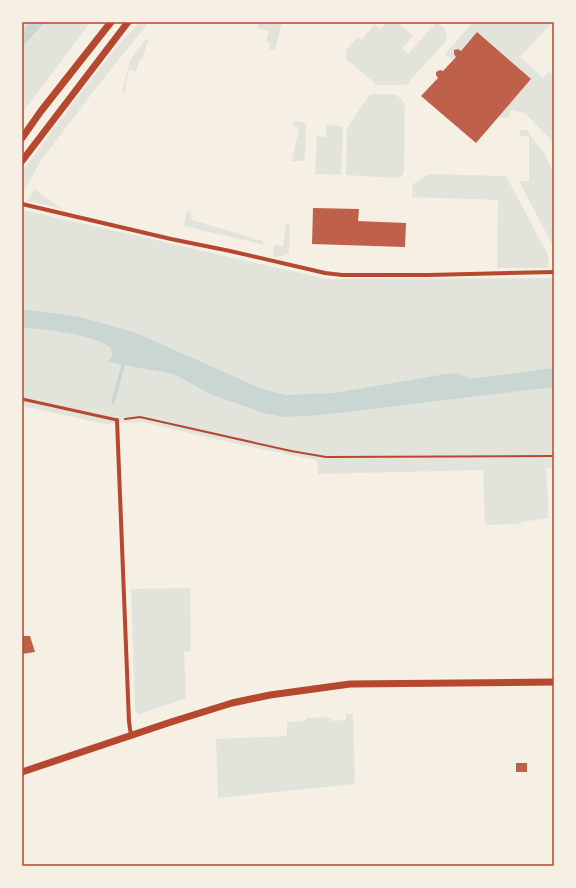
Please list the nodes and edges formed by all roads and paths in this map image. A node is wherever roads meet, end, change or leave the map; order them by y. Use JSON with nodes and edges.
{"nodes":[{"id":1,"x":110,"y":22,"type":"edge"},
{"id":2,"x":128,"y":22,"type":"edge"},
{"id":3,"x":22,"y":138,"type":"edge"},
{"id":4,"x":22,"y":162,"type":"edge"},
{"id":5,"x":22,"y":204,"type":"edge"},
{"id":6,"x":554,"y":272,"type":"edge"},
{"id":7,"x":22,"y":399,"type":"edge"},
{"id":8,"x":118,"y":420,"type":"junction"},
{"id":9,"x":554,"y":456,"type":"edge"},
{"id":10,"x":554,"y":682,"type":"edge"},
{"id":11,"x":131,"y":736,"type":"junction"},
{"id":12,"x":22,"y":772,"type":"edge"}],
"edges":[{"from":1,"to":3,"type":"street"},
{"from":2,"to":4,"type":"street"},
{"from":5,"to":6,"type":"street"},
{"from":7,"to":8,"type":"lane"},
{"from":8,"to":9,"type":"path"},
{"from":8,"to":11,"type":"street"},
{"from":10,"to":11,"type":"street"},
{"from":11,"to":12,"type":"street"}]}
